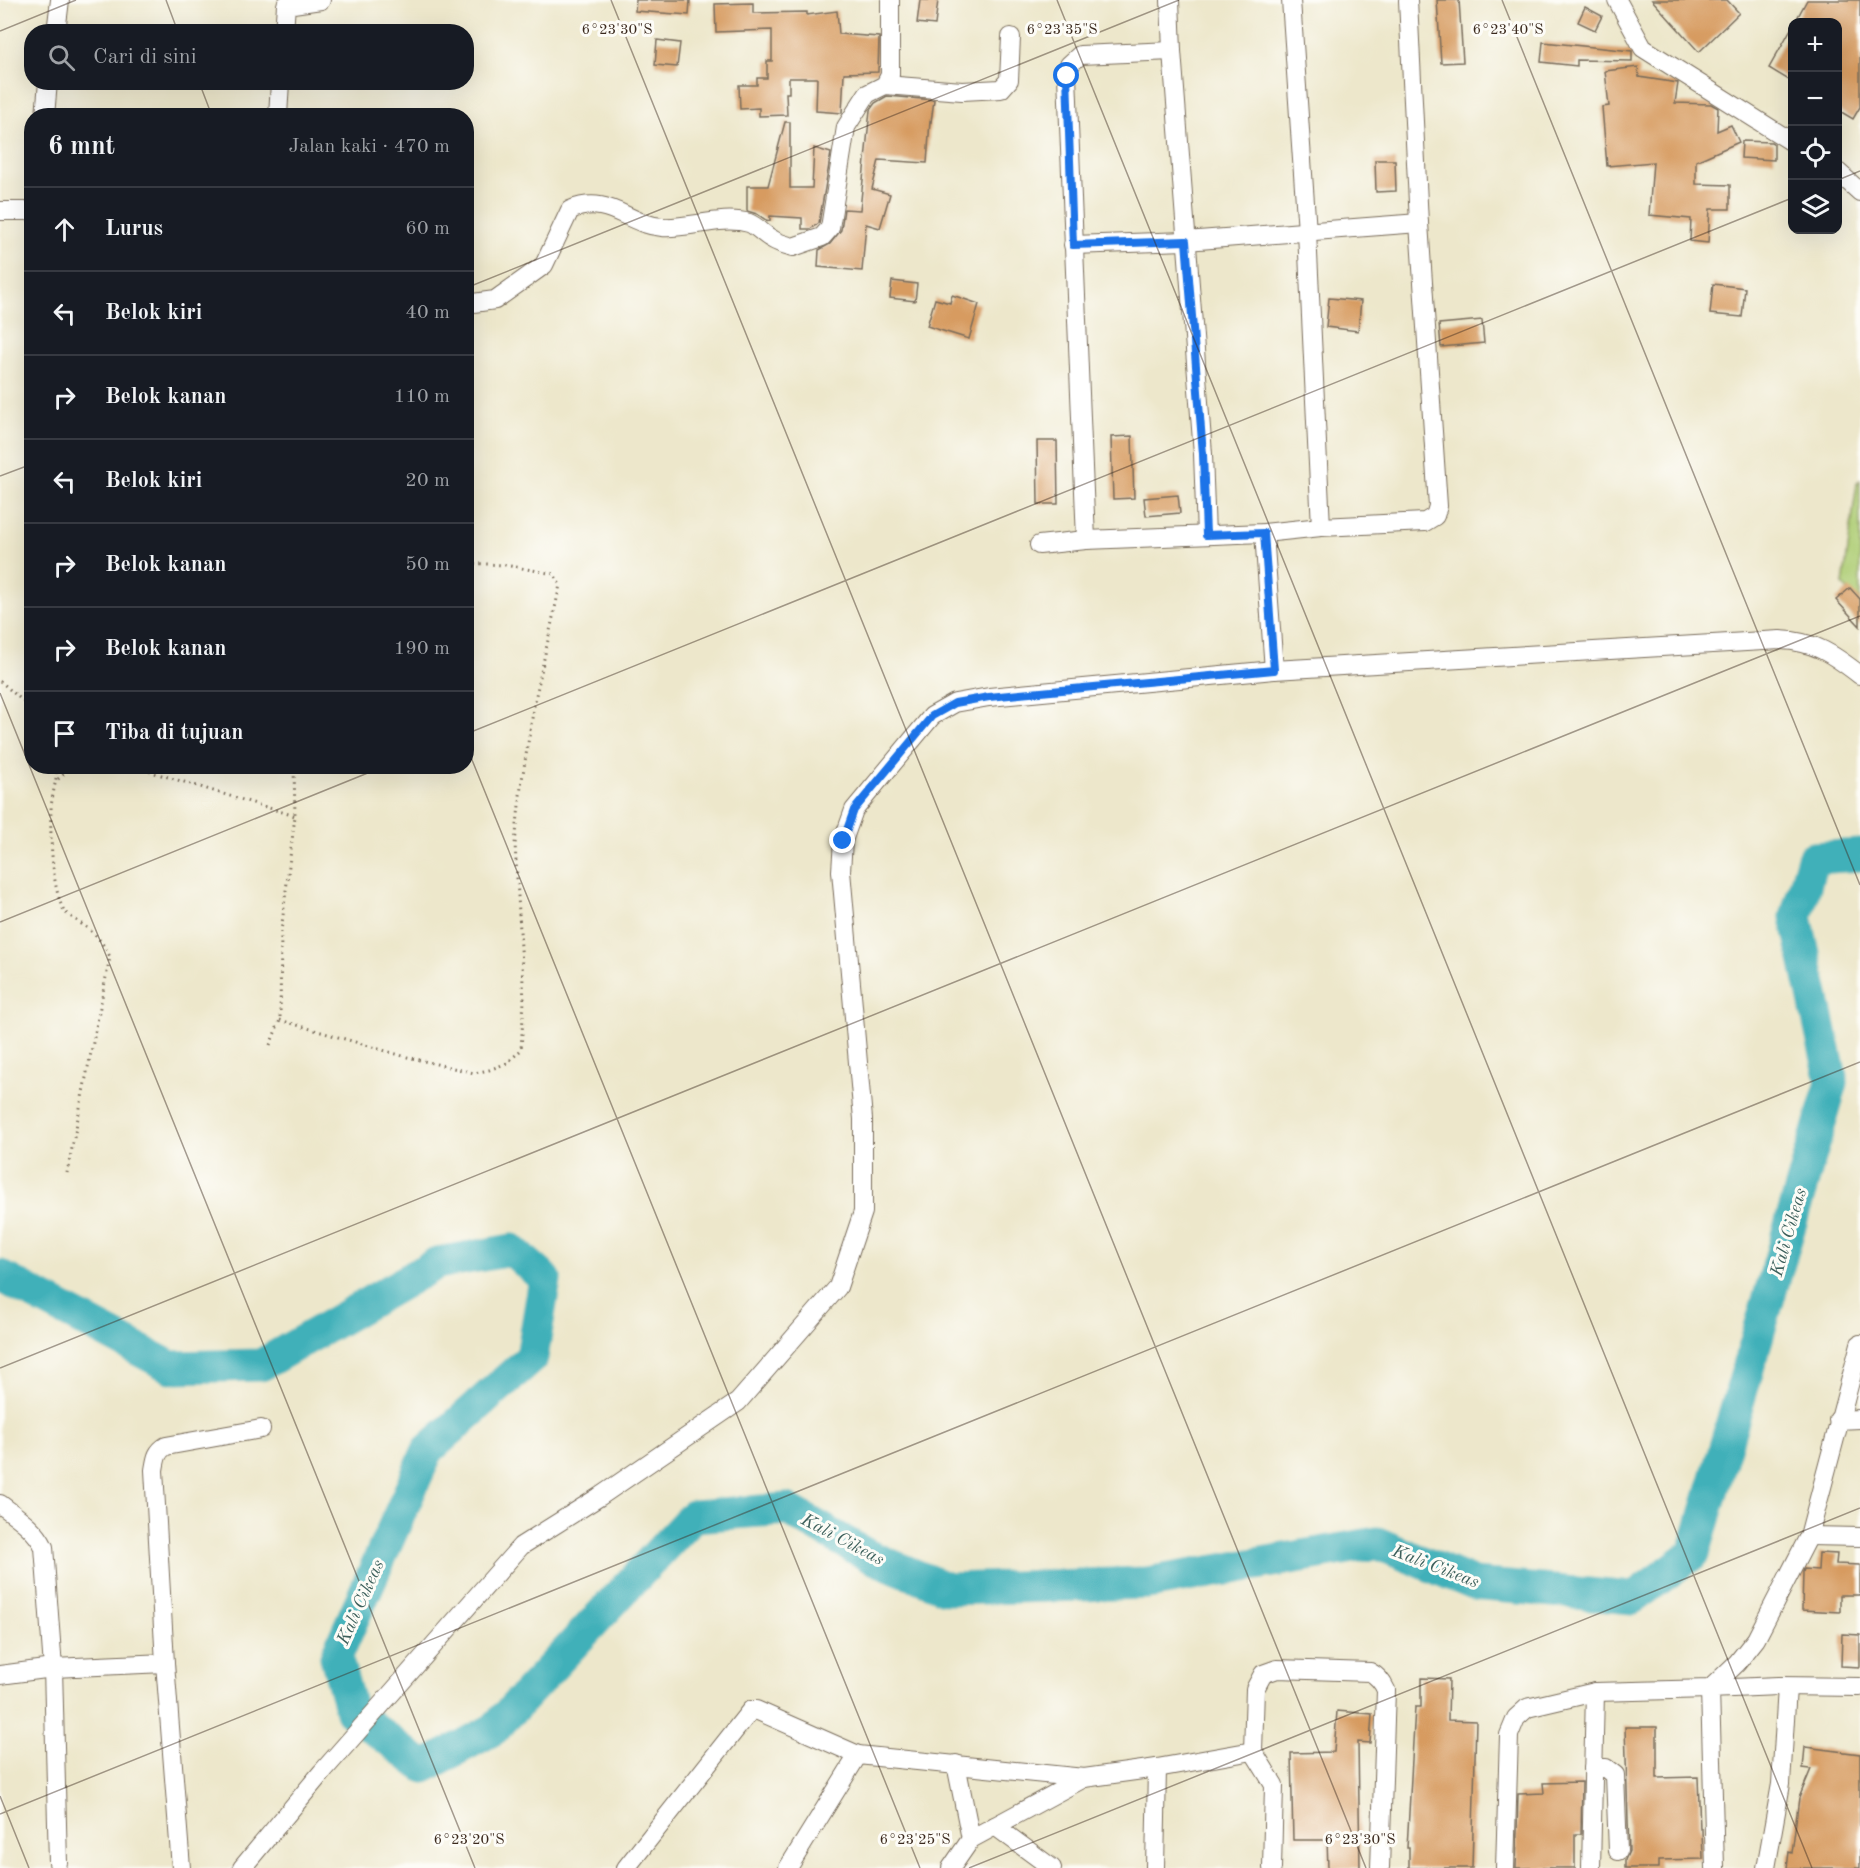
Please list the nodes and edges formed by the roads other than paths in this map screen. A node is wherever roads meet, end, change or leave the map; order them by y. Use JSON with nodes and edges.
{"nodes":[{"id":1,"x":60,"y":0,"type":"edge"},
{"id":2,"x":321,"y":0,"type":"edge"},
{"id":3,"x":890,"y":0,"type":"edge"},
{"id":4,"x":1170,"y":0,"type":"edge"},
{"id":5,"x":1291,"y":0,"type":"edge"},
{"id":6,"x":1408,"y":0,"type":"edge"},
{"id":7,"x":1617,"y":0,"type":"edge"},
{"id":8,"x":57,"y":24,"type":"edge"},
{"id":9,"x":285,"y":24,"type":"edge"},
{"id":10,"x":1011,"y":37,"type":"dead end"},
{"id":11,"x":1172,"y":51,"type":"junction"},
{"id":12,"x":885,"y":85,"type":"junction"},
{"id":13,"x":47,"y":90,"type":"edge"},
{"id":14,"x":280,"y":90,"type":"edge"},
{"id":15,"x":46,"y":108,"type":"edge"},
{"id":16,"x":278,"y":108,"type":"edge"},
{"id":17,"x":1788,"y":139,"type":"edge"},
{"id":18,"x":1842,"y":176,"type":"edge"},
{"id":19,"x":1860,"y":192,"type":"edge"},
{"id":20,"x":0,"y":211,"type":"edge"},
{"id":21,"x":24,"y":211,"type":"edge"},
{"id":22,"x":1419,"y":223,"type":"junction"},
{"id":23,"x":1307,"y":232,"type":"junction"},
{"id":24,"x":1186,"y":241,"type":"junction"},
{"id":25,"x":1073,"y":245,"type":"junction"},
{"id":26,"x":474,"y":303,"type":"edge"},
{"id":27,"x":1321,"y":527,"type":"junction"},
{"id":28,"x":1264,"y":533,"type":"junction"},
{"id":29,"x":1206,"y":535,"type":"junction"},
{"id":30,"x":1086,"y":540,"type":"junction"},
{"id":31,"x":1039,"y":545,"type":"dead end"},
{"id":32,"x":1274,"y":670,"type":"junction"},
{"id":33,"x":1860,"y":675,"type":"edge"},
{"id":34,"x":1860,"y":1344,"type":"edge"},
{"id":35,"x":1860,"y":1419,"type":"edge"},
{"id":36,"x":1838,"y":1420,"type":"junction"},
{"id":37,"x":261,"y":1429,"type":"dead end"},
{"id":38,"x":0,"y":1504,"type":"edge"},
{"id":39,"x":1809,"y":1536,"type":"junction"},
{"id":40,"x":1860,"y":1537,"type":"edge"},
{"id":41,"x":165,"y":1664,"type":"junction"},
{"id":42,"x":53,"y":1668,"type":"junction"},
{"id":43,"x":0,"y":1675,"type":"edge"},
{"id":44,"x":1787,"y":1687,"type":"junction"},
{"id":45,"x":1860,"y":1687,"type":"edge"},
{"id":46,"x":1710,"y":1689,"type":"junction"},
{"id":47,"x":1595,"y":1692,"type":"junction"},
{"id":48,"x":1253,"y":1751,"type":"junction"},
{"id":49,"x":858,"y":1755,"type":"junction"},
{"id":50,"x":956,"y":1764,"type":"junction"},
{"id":51,"x":1157,"y":1768,"type":"junction"},
{"id":52,"x":1593,"y":1768,"type":"junction"},
{"id":53,"x":1084,"y":1778,"type":"junction"},
{"id":54,"x":995,"y":1826,"type":"junction"},
{"id":55,"x":971,"y":1839,"type":"junction"},
{"id":56,"x":1618,"y":1851,"type":"dead end"},
{"id":57,"x":58,"y":1863,"type":"dead end"},
{"id":58,"x":181,"y":1868,"type":"edge"},
{"id":59,"x":242,"y":1868,"type":"edge"},
{"id":60,"x":626,"y":1868,"type":"edge"},
{"id":61,"x":788,"y":1868,"type":"edge"},
{"id":62,"x":951,"y":1868,"type":"edge"},
{"id":63,"x":1052,"y":1868,"type":"edge"},
{"id":64,"x":1155,"y":1868,"type":"edge"},
{"id":65,"x":1272,"y":1868,"type":"edge"},
{"id":66,"x":1380,"y":1868,"type":"edge"},
{"id":67,"x":1505,"y":1868,"type":"edge"},
{"id":68,"x":1592,"y":1868,"type":"edge"},
{"id":69,"x":1715,"y":1868,"type":"edge"},
{"id":70,"x":1766,"y":1868,"type":"edge"}],
"edges":[{"from":1,"to":8,"type":"street"},
{"from":2,"to":9,"type":"street"},
{"from":3,"to":12,"type":"street"},
{"from":4,"to":11,"type":"street"},
{"from":5,"to":23,"type":"street"},
{"from":6,"to":22,"type":"street"},
{"from":7,"to":17,"type":"street"},
{"from":10,"to":12,"type":"street"},
{"from":11,"to":24,"type":"street"},
{"from":11,"to":25,"type":"street"},
{"from":12,"to":26,"type":"street"},
{"from":13,"to":15,"type":"street"},
{"from":14,"to":16,"type":"street"},
{"from":18,"to":19,"type":"street"},
{"from":20,"to":21,"type":"street"},
{"from":22,"to":23,"type":"street"},
{"from":22,"to":27,"type":"street"},
{"from":23,"to":24,"type":"street"},
{"from":23,"to":27,"type":"street"},
{"from":24,"to":25,"type":"street"},
{"from":24,"to":29,"type":"street"},
{"from":25,"to":30,"type":"street"},
{"from":27,"to":28,"type":"street"},
{"from":28,"to":29,"type":"street"},
{"from":28,"to":32,"type":"street"},
{"from":29,"to":30,"type":"street"},
{"from":30,"to":31,"type":"street"},
{"from":32,"to":33,"type":"street"},
{"from":32,"to":59,"type":"street"},
{"from":34,"to":36,"type":"street"},
{"from":35,"to":36,"type":"street"},
{"from":36,"to":39,"type":"street"},
{"from":37,"to":41,"type":"street"},
{"from":38,"to":42,"type":"street"},
{"from":39,"to":40,"type":"street"},
{"from":39,"to":46,"type":"street"},
{"from":41,"to":42,"type":"street"},
{"from":41,"to":58,"type":"street"},
{"from":42,"to":43,"type":"street"},
{"from":42,"to":57,"type":"street"},
{"from":44,"to":45,"type":"street"},
{"from":44,"to":46,"type":"street"},
{"from":44,"to":70,"type":"street"},
{"from":46,"to":47,"type":"street"},
{"from":46,"to":69,"type":"street"},
{"from":47,"to":52,"type":"street"},
{"from":47,"to":67,"type":"street"},
{"from":48,"to":51,"type":"street"},
{"from":48,"to":65,"type":"street"},
{"from":48,"to":66,"type":"street"},
{"from":49,"to":50,"type":"street"},
{"from":49,"to":60,"type":"street"},
{"from":49,"to":61,"type":"street"},
{"from":50,"to":53,"type":"street"},
{"from":50,"to":55,"type":"street"},
{"from":51,"to":53,"type":"street"},
{"from":51,"to":64,"type":"street"},
{"from":52,"to":56,"type":"street"},
{"from":52,"to":68,"type":"street"},
{"from":53,"to":54,"type":"street"},
{"from":54,"to":55,"type":"street"},
{"from":54,"to":63,"type":"street"},
{"from":55,"to":62,"type":"street"}]}
